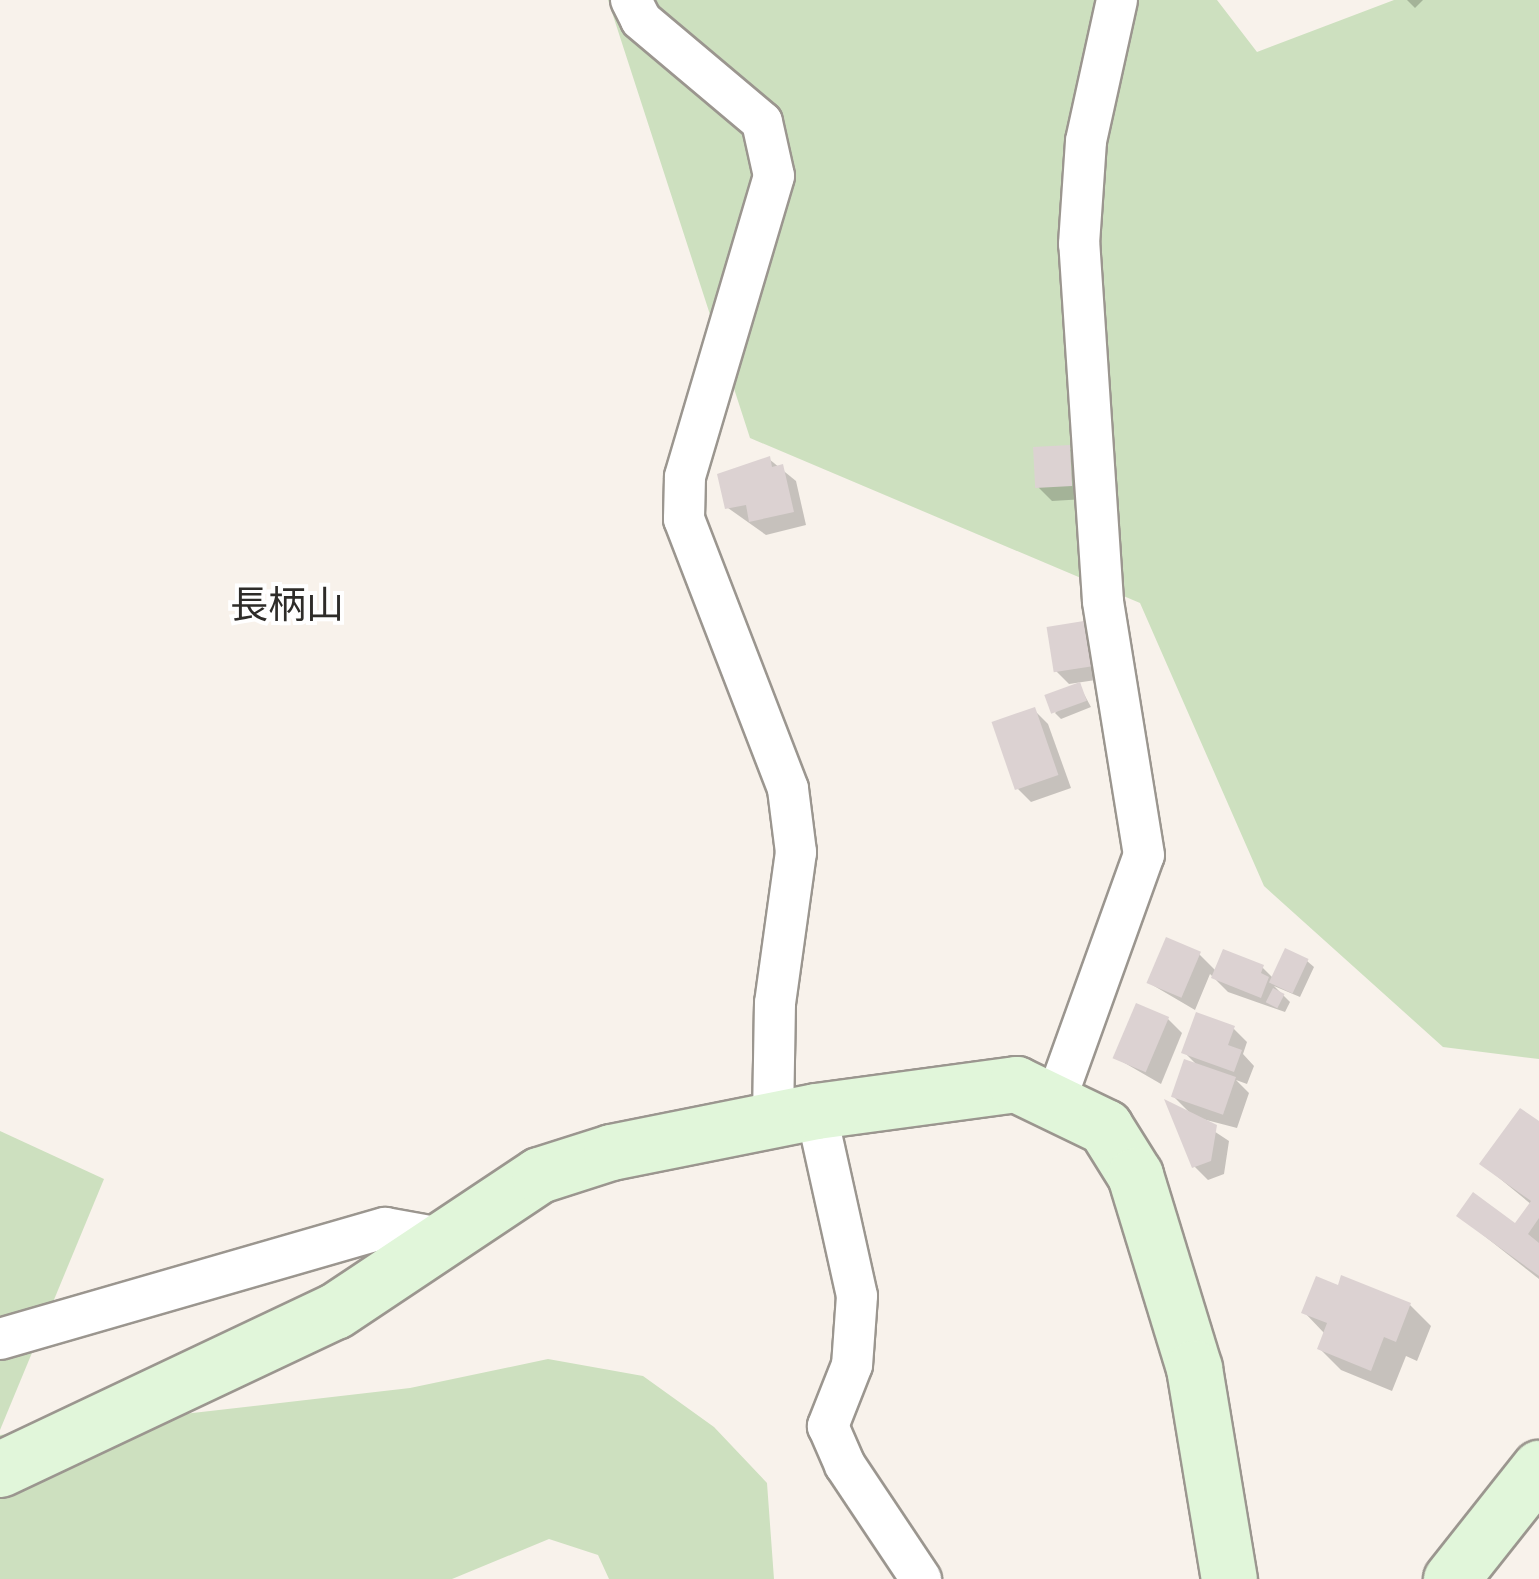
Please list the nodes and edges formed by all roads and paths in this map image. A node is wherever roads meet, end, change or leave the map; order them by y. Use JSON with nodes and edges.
{"nodes":[{"id":1,"x":630,"y":0,"type":"edge"},
{"id":2,"x":1117,"y":0,"type":"edge"},
{"id":3,"x":1056,"y":1099,"type":"junction"},
{"id":4,"x":794,"y":1116,"type":"junction"},
{"id":5,"x":446,"y":1239,"type":"junction"},
{"id":6,"x":0,"y":1340,"type":"edge"},
{"id":7,"x":1539,"y":1468,"type":"edge"},
{"id":8,"x":0,"y":1470,"type":"edge"},
{"id":9,"x":921,"y":1579,"type":"edge"},
{"id":10,"x":1230,"y":1579,"type":"edge"},
{"id":11,"x":1451,"y":1579,"type":"edge"}],
"edges":[{"from":1,"to":4,"type":"street"},
{"from":2,"to":3,"type":"street"},
{"from":3,"to":4,"type":"street"},
{"from":3,"to":10,"type":"street"},
{"from":4,"to":5,"type":"street"},
{"from":4,"to":9,"type":"street"},
{"from":5,"to":6,"type":"street"},
{"from":5,"to":8,"type":"street"},
{"from":7,"to":11,"type":"street"}]}
